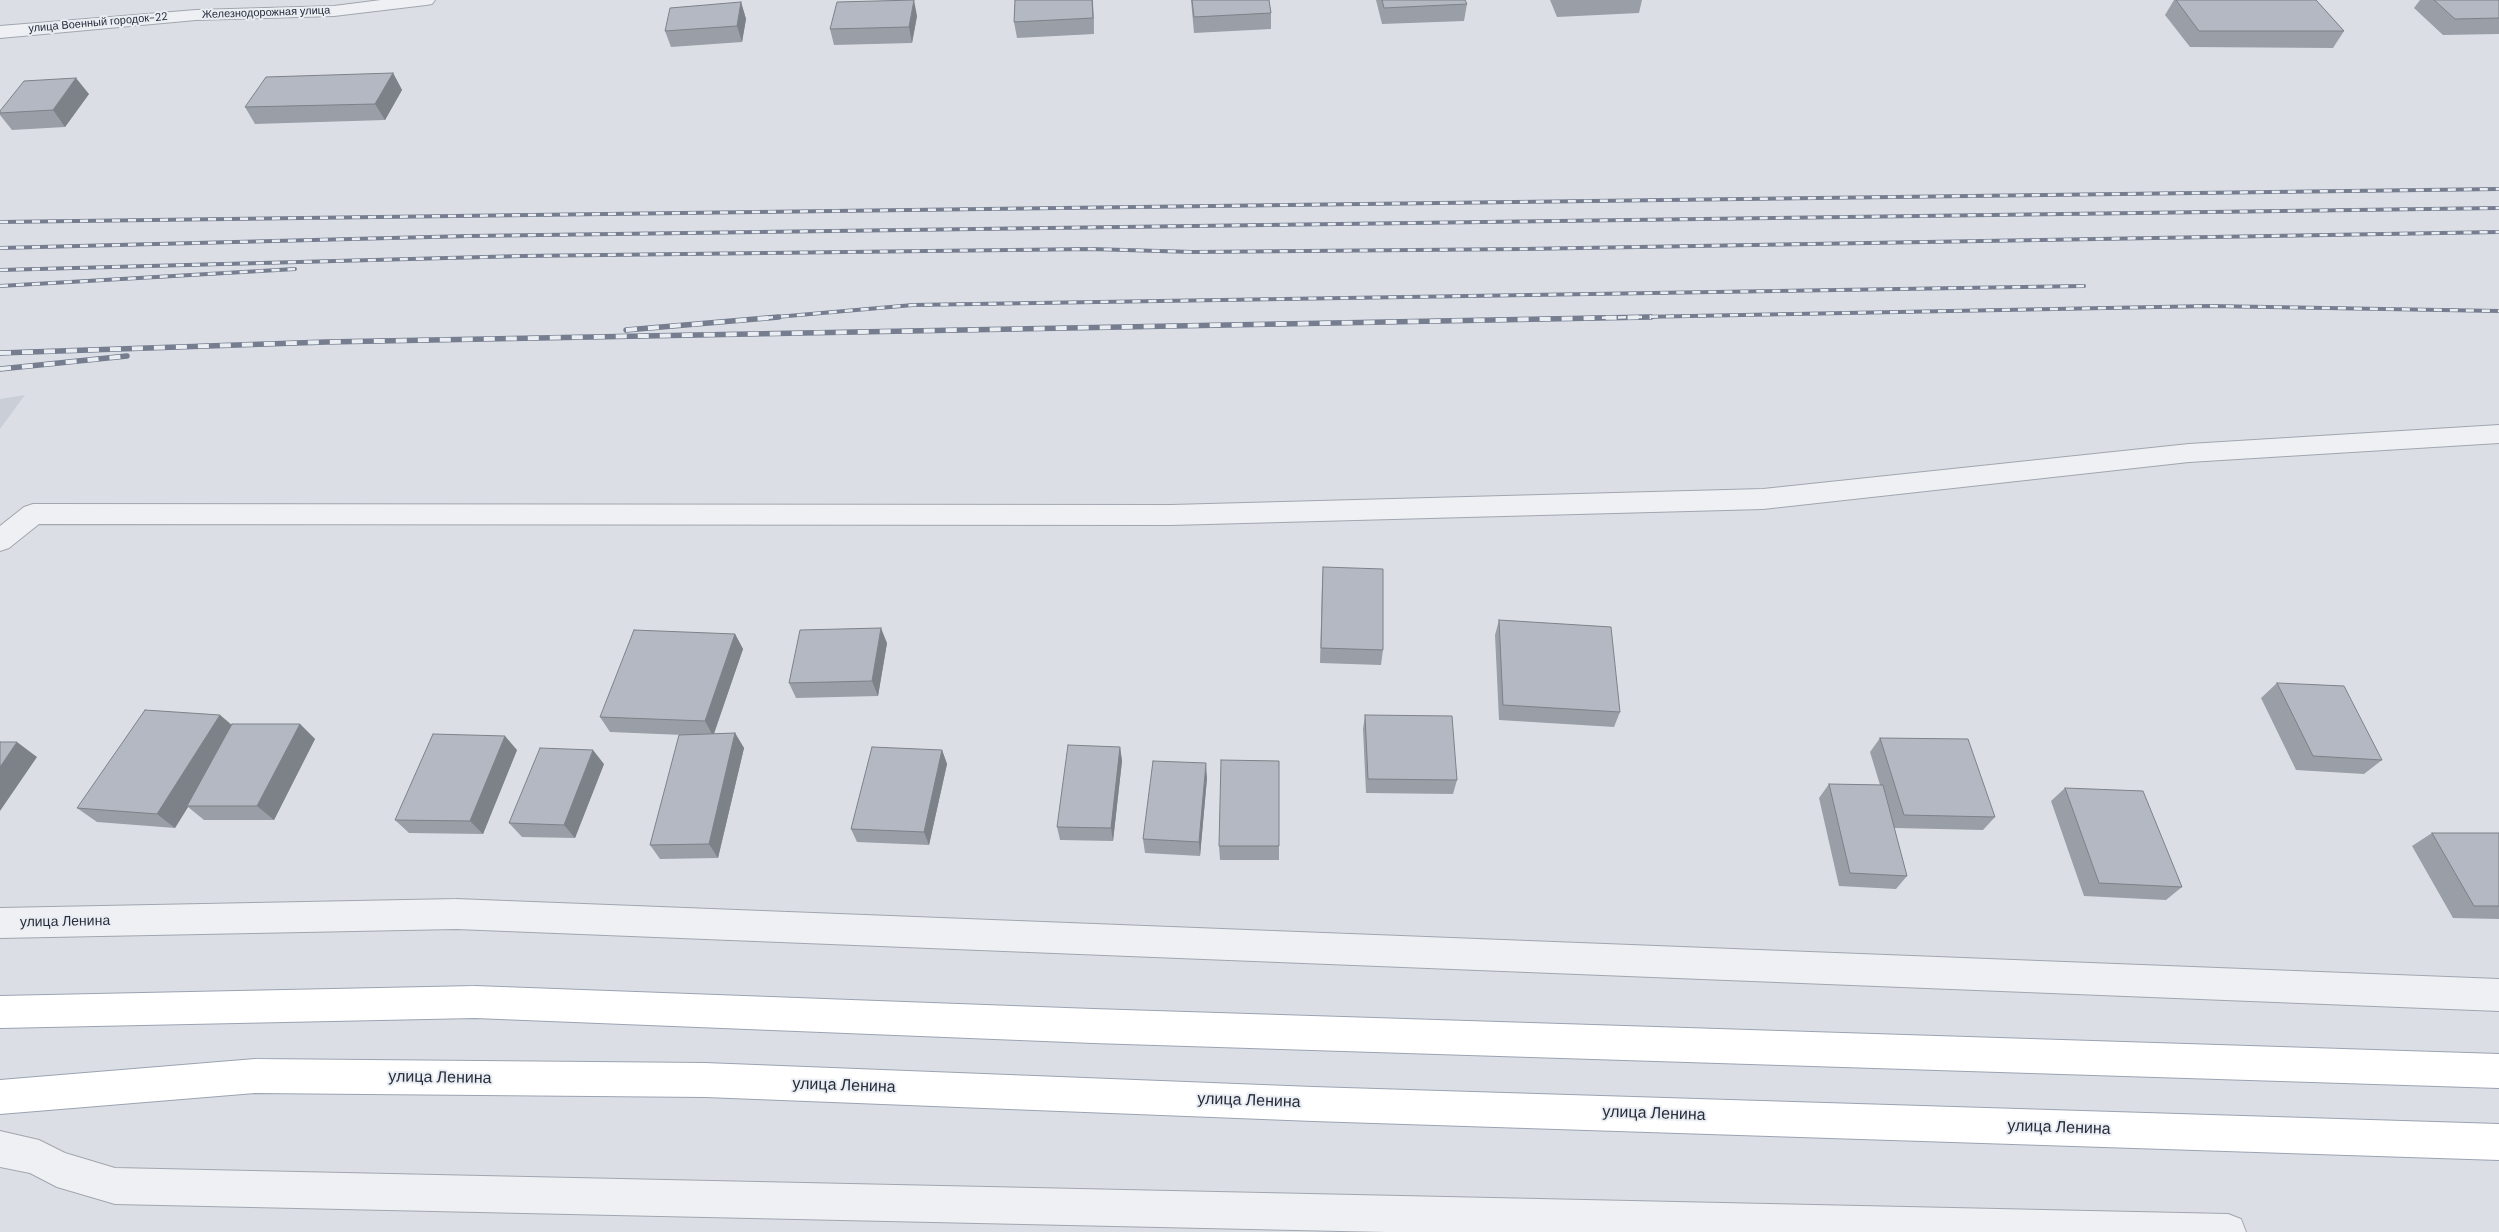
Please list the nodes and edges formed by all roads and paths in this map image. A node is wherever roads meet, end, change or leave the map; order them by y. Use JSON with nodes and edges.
{"nodes":[{"id":1,"x":426,"y":0,"type":"edge"},
{"id":2,"x":196,"y":15,"type":"joint"},
{"id":3,"x":0,"y":32,"type":"edge"},
{"id":4,"x":2499,"y":434,"type":"edge"},
{"id":5,"x":0,"y":541,"type":"edge"},
{"id":6,"x":0,"y":923,"type":"edge"},
{"id":7,"x":2499,"y":995,"type":"edge"},
{"id":8,"x":0,"y":1012,"type":"edge"},
{"id":9,"x":2499,"y":1071,"type":"edge"},
{"id":10,"x":0,"y":1097,"type":"edge"},
{"id":11,"x":2499,"y":1142,"type":"edge"},
{"id":12,"x":0,"y":1149,"type":"edge"},
{"id":13,"x":2228,"y":1232,"type":"edge"}],
"edges":[{"from":1,"to":2,"type":"street","name":"Железнодорожная улица"},
{"from":2,"to":3,"type":"street","name":"улица Военный городок-22"},
{"from":4,"to":5,"type":"street"},
{"from":6,"to":7,"type":"street","name":"улица Ленина"},
{"from":8,"to":9,"type":"main road"},
{"from":10,"to":11,"type":"main road","name":"улица Ленина"},
{"from":12,"to":13,"type":"street"}]}
